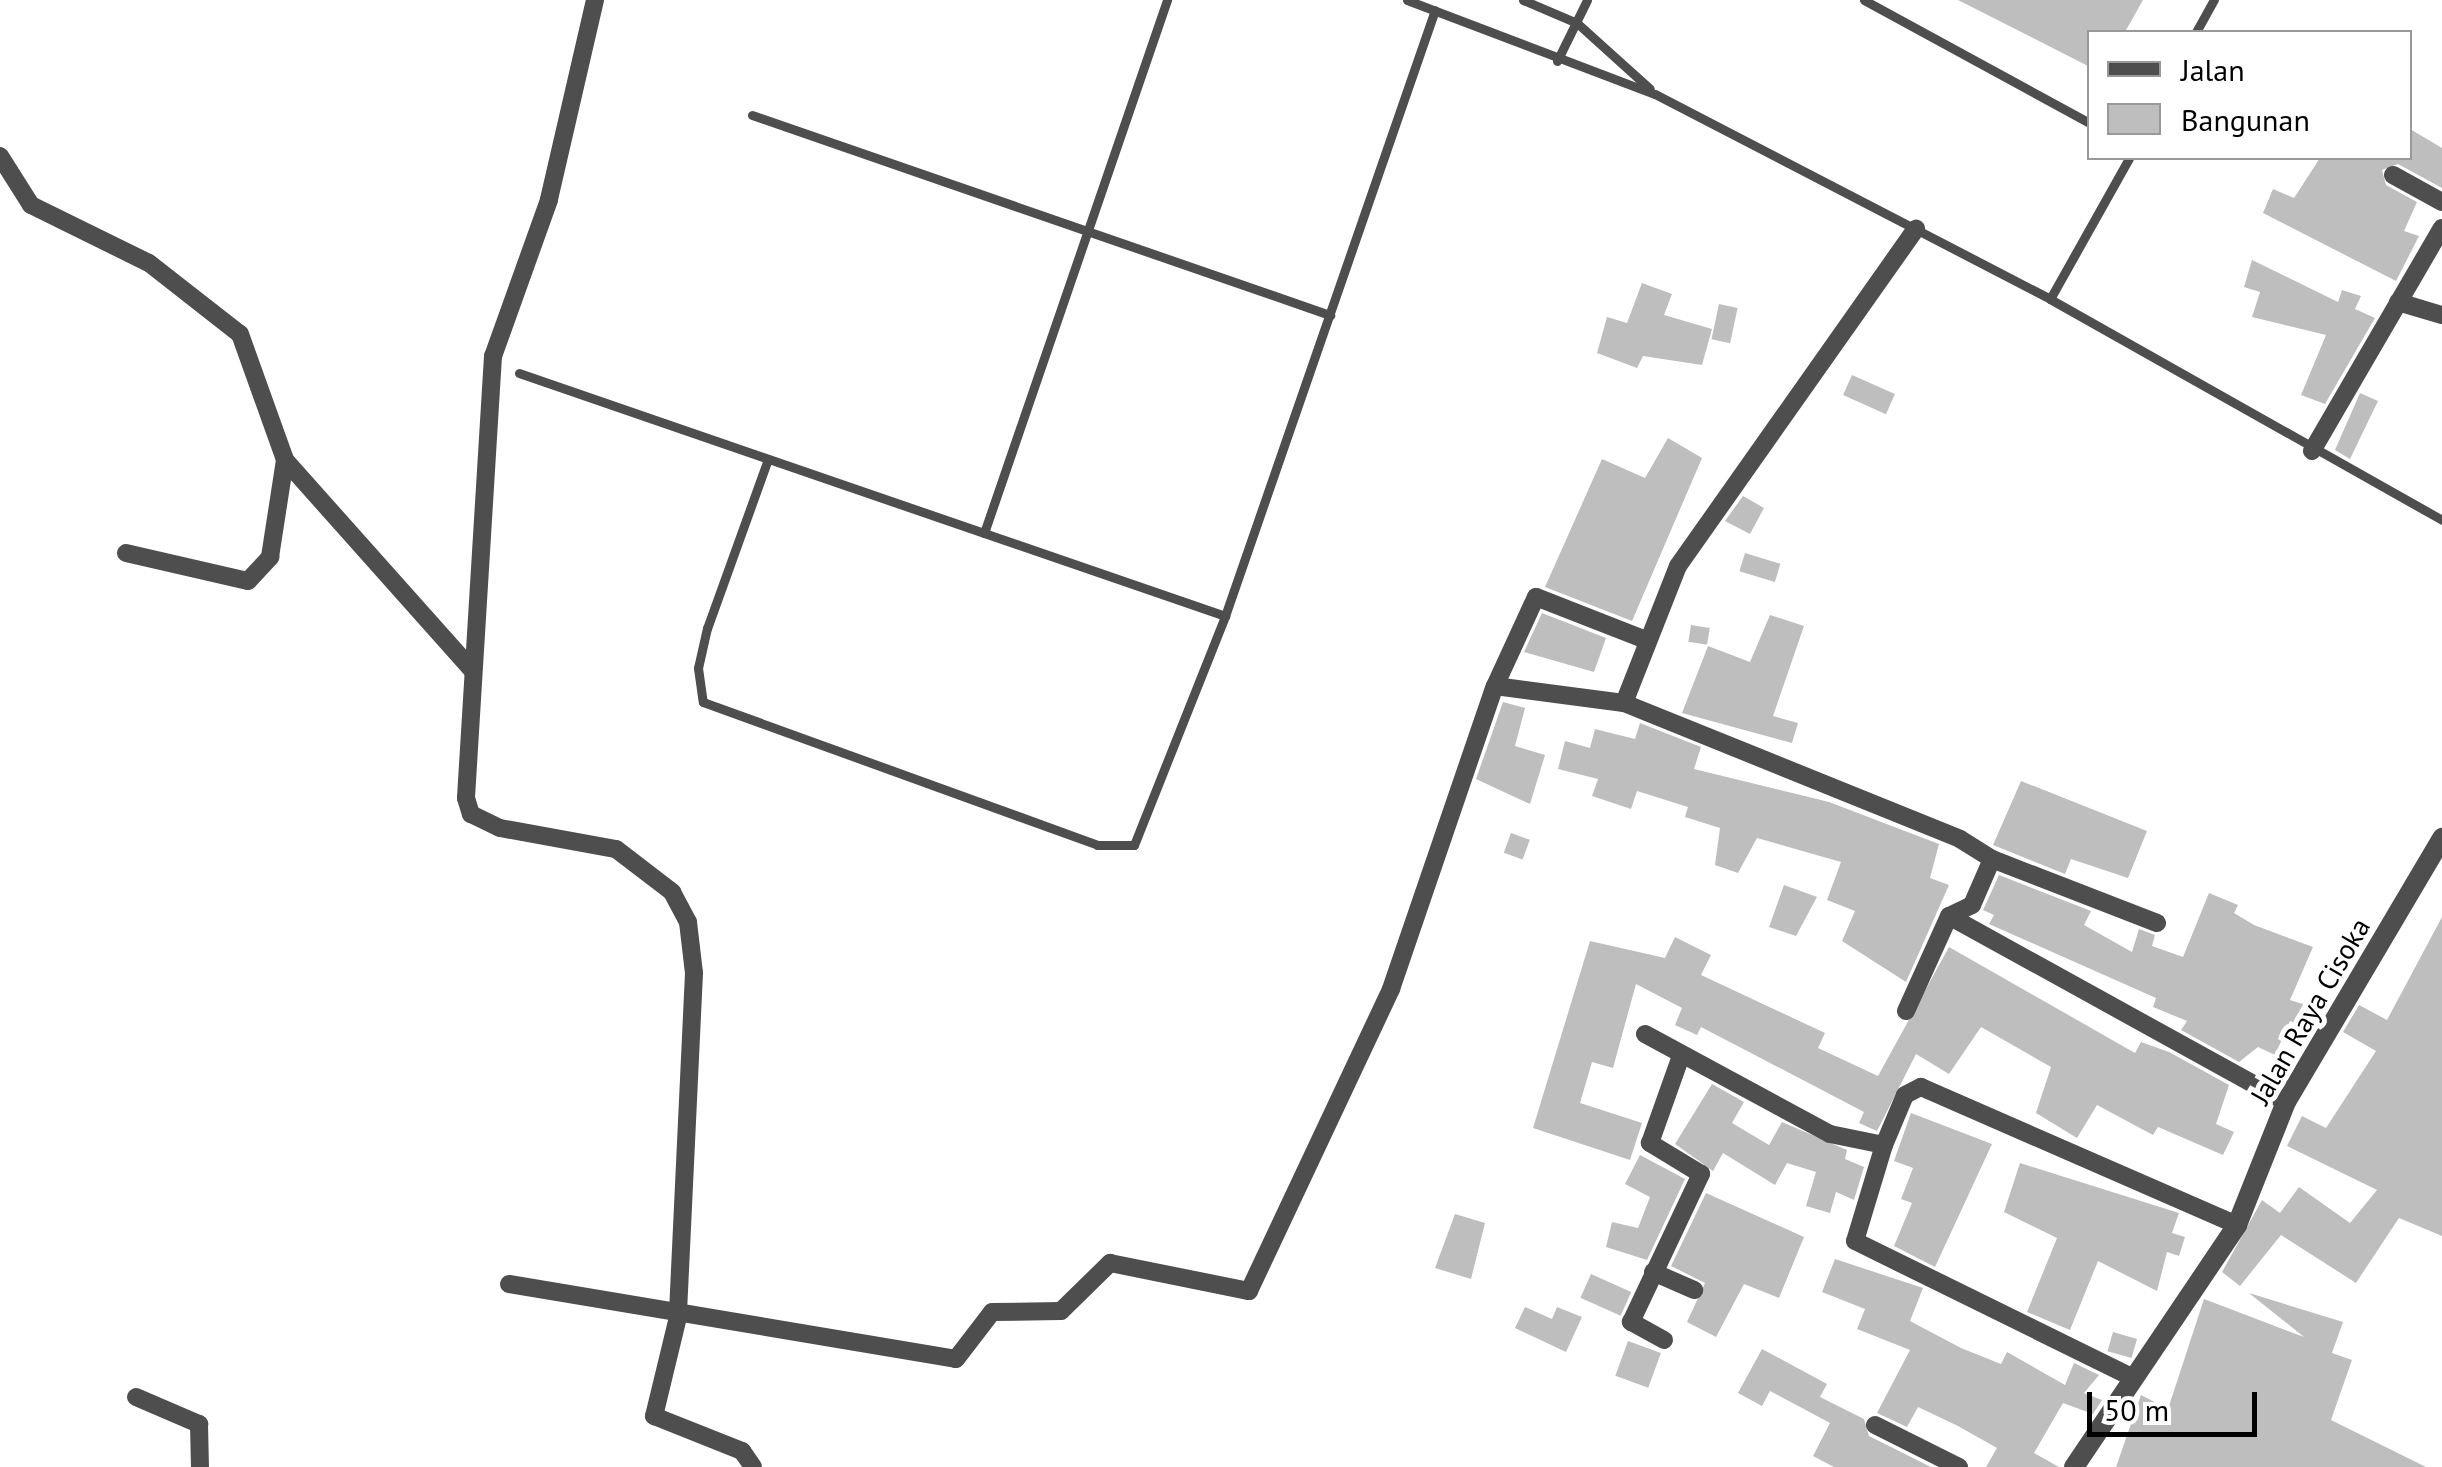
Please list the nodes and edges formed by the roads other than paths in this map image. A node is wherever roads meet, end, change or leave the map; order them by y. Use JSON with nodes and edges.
{"nodes":[{"id":1,"x":594,"y":0,"type":"edge"},
{"id":2,"x":1167,"y":0,"type":"edge"},
{"id":3,"x":1408,"y":0,"type":"edge"},
{"id":4,"x":1523,"y":0,"type":"edge"},
{"id":5,"x":1587,"y":0,"type":"edge"},
{"id":6,"x":1864,"y":0,"type":"edge"},
{"id":7,"x":2214,"y":0,"type":"edge"},
{"id":8,"x":1435,"y":10,"type":"junction"},
{"id":9,"x":1577,"y":23,"type":"junction"},
{"id":10,"x":2197,"y":30,"type":"edge"},
{"id":11,"x":1557,"y":61,"type":"junction"},
{"id":12,"x":1655,"y":94,"type":"junction"},
{"id":13,"x":752,"y":115,"type":"dead end"},
{"id":14,"x":2087,"y":120,"type":"edge"},
{"id":15,"x":0,"y":156,"type":"edge"},
{"id":16,"x":2128,"y":160,"type":"edge"},
{"id":17,"x":2393,"y":175,"type":"dead end"},
{"id":18,"x":2442,"y":202,"type":"edge"},
{"id":19,"x":2442,"y":228,"type":"edge"},
{"id":20,"x":1916,"y":229,"type":"junction"},
{"id":21,"x":1090,"y":232,"type":"junction"},
{"id":22,"x":2050,"y":299,"type":"junction"},
{"id":23,"x":2398,"y":302,"type":"junction"},
{"id":24,"x":1330,"y":315,"type":"junction"},
{"id":25,"x":2442,"y":315,"type":"edge"},
{"id":26,"x":519,"y":373,"type":"dead end"},
{"id":27,"x":2312,"y":452,"type":"junction"},
{"id":28,"x":768,"y":459,"type":"junction"},
{"id":29,"x":285,"y":460,"type":"junction"},
{"id":30,"x":2442,"y":520,"type":"edge"},
{"id":31,"x":984,"y":533,"type":"junction"},
{"id":32,"x":126,"y":553,"type":"dead end"},
{"id":33,"x":1225,"y":616,"type":"junction"},
{"id":34,"x":1642,"y":639,"type":"junction"},
{"id":35,"x":471,"y":669,"type":"junction"},
{"id":36,"x":1495,"y":686,"type":"junction"},
{"id":37,"x":1624,"y":703,"type":"junction"},
{"id":38,"x":2442,"y":838,"type":"edge"},
{"id":39,"x":1992,"y":860,"type":"junction"},
{"id":40,"x":1950,"y":916,"type":"junction"},
{"id":41,"x":2157,"y":923,"type":"dead end"},
{"id":42,"x":1906,"y":1011,"type":"dead end"},
{"id":43,"x":1645,"y":1034,"type":"dead end"},
{"id":44,"x":1681,"y":1056,"type":"junction"},
{"id":45,"x":2286,"y":1102,"type":"junction"},
{"id":46,"x":1884,"y":1145,"type":"junction"},
{"id":47,"x":2237,"y":1226,"type":"junction"},
{"id":48,"x":1653,"y":1272,"type":"junction"},
{"id":49,"x":509,"y":1284,"type":"dead end"},
{"id":50,"x":1694,"y":1290,"type":"dead end"},
{"id":51,"x":678,"y":1317,"type":"junction"},
{"id":52,"x":1664,"y":1340,"type":"dead end"},
{"id":53,"x":2129,"y":1376,"type":"junction"},
{"id":54,"x":136,"y":1397,"type":"dead end"},
{"id":55,"x":1875,"y":1424,"type":"dead end"},
{"id":56,"x":200,"y":1467,"type":"edge"},
{"id":57,"x":754,"y":1467,"type":"edge"},
{"id":58,"x":1959,"y":1467,"type":"edge"},
{"id":59,"x":2074,"y":1467,"type":"edge"}],
"edges":[{"from":1,"to":35,"type":"street"},
{"from":2,"to":21,"type":"lane"},
{"from":3,"to":8,"type":"lane"},
{"from":4,"to":9,"type":"lane"},
{"from":5,"to":9,"type":"lane"},
{"from":6,"to":14,"type":"lane"},
{"from":7,"to":10,"type":"lane"},
{"from":8,"to":11,"type":"lane"},
{"from":8,"to":24,"type":"lane"},
{"from":9,"to":11,"type":"lane"},
{"from":9,"to":12,"type":"lane"},
{"from":11,"to":12,"type":"lane"},
{"from":12,"to":20,"type":"lane"},
{"from":13,"to":21,"type":"lane"},
{"from":15,"to":29,"type":"street"},
{"from":16,"to":22,"type":"lane"},
{"from":17,"to":18,"type":"street"},
{"from":19,"to":23,"type":"street"},
{"from":20,"to":22,"type":"lane"},
{"from":20,"to":34,"type":"street"},
{"from":21,"to":24,"type":"lane"},
{"from":21,"to":31,"type":"lane"},
{"from":22,"to":27,"type":"lane"},
{"from":23,"to":25,"type":"street"},
{"from":23,"to":27,"type":"street"},
{"from":24,"to":33,"type":"lane"},
{"from":26,"to":28,"type":"lane"},
{"from":27,"to":30,"type":"lane"},
{"from":28,"to":31,"type":"lane"},
{"from":28,"to":33,"type":"lane"},
{"from":29,"to":32,"type":"street"},
{"from":29,"to":35,"type":"street"},
{"from":31,"to":33,"type":"lane"},
{"from":34,"to":36,"type":"street"},
{"from":34,"to":37,"type":"street"},
{"from":35,"to":51,"type":"street"},
{"from":36,"to":37,"type":"street"},
{"from":36,"to":51,"type":"street"},
{"from":37,"to":39,"type":"street"},
{"from":38,"to":45,"type":"street","name":"Jalan Raya Cisoka"},
{"from":39,"to":40,"type":"street"},
{"from":39,"to":41,"type":"street"},
{"from":40,"to":42,"type":"street"},
{"from":40,"to":45,"type":"street"},
{"from":43,"to":44,"type":"street"},
{"from":44,"to":46,"type":"street"},
{"from":44,"to":48,"type":"street"},
{"from":45,"to":47,"type":"street","name":"Jalan Raya Cisoka"},
{"from":46,"to":47,"type":"street"},
{"from":46,"to":53,"type":"street"},
{"from":47,"to":53,"type":"street","name":"Jalan Raya Cisoka"},
{"from":48,"to":50,"type":"street"},
{"from":48,"to":52,"type":"street"},
{"from":49,"to":51,"type":"street"},
{"from":51,"to":57,"type":"street"},
{"from":53,"to":59,"type":"street","name":"Jalan Raya Cisoka"},
{"from":54,"to":56,"type":"street"},
{"from":55,"to":58,"type":"street"}]}
